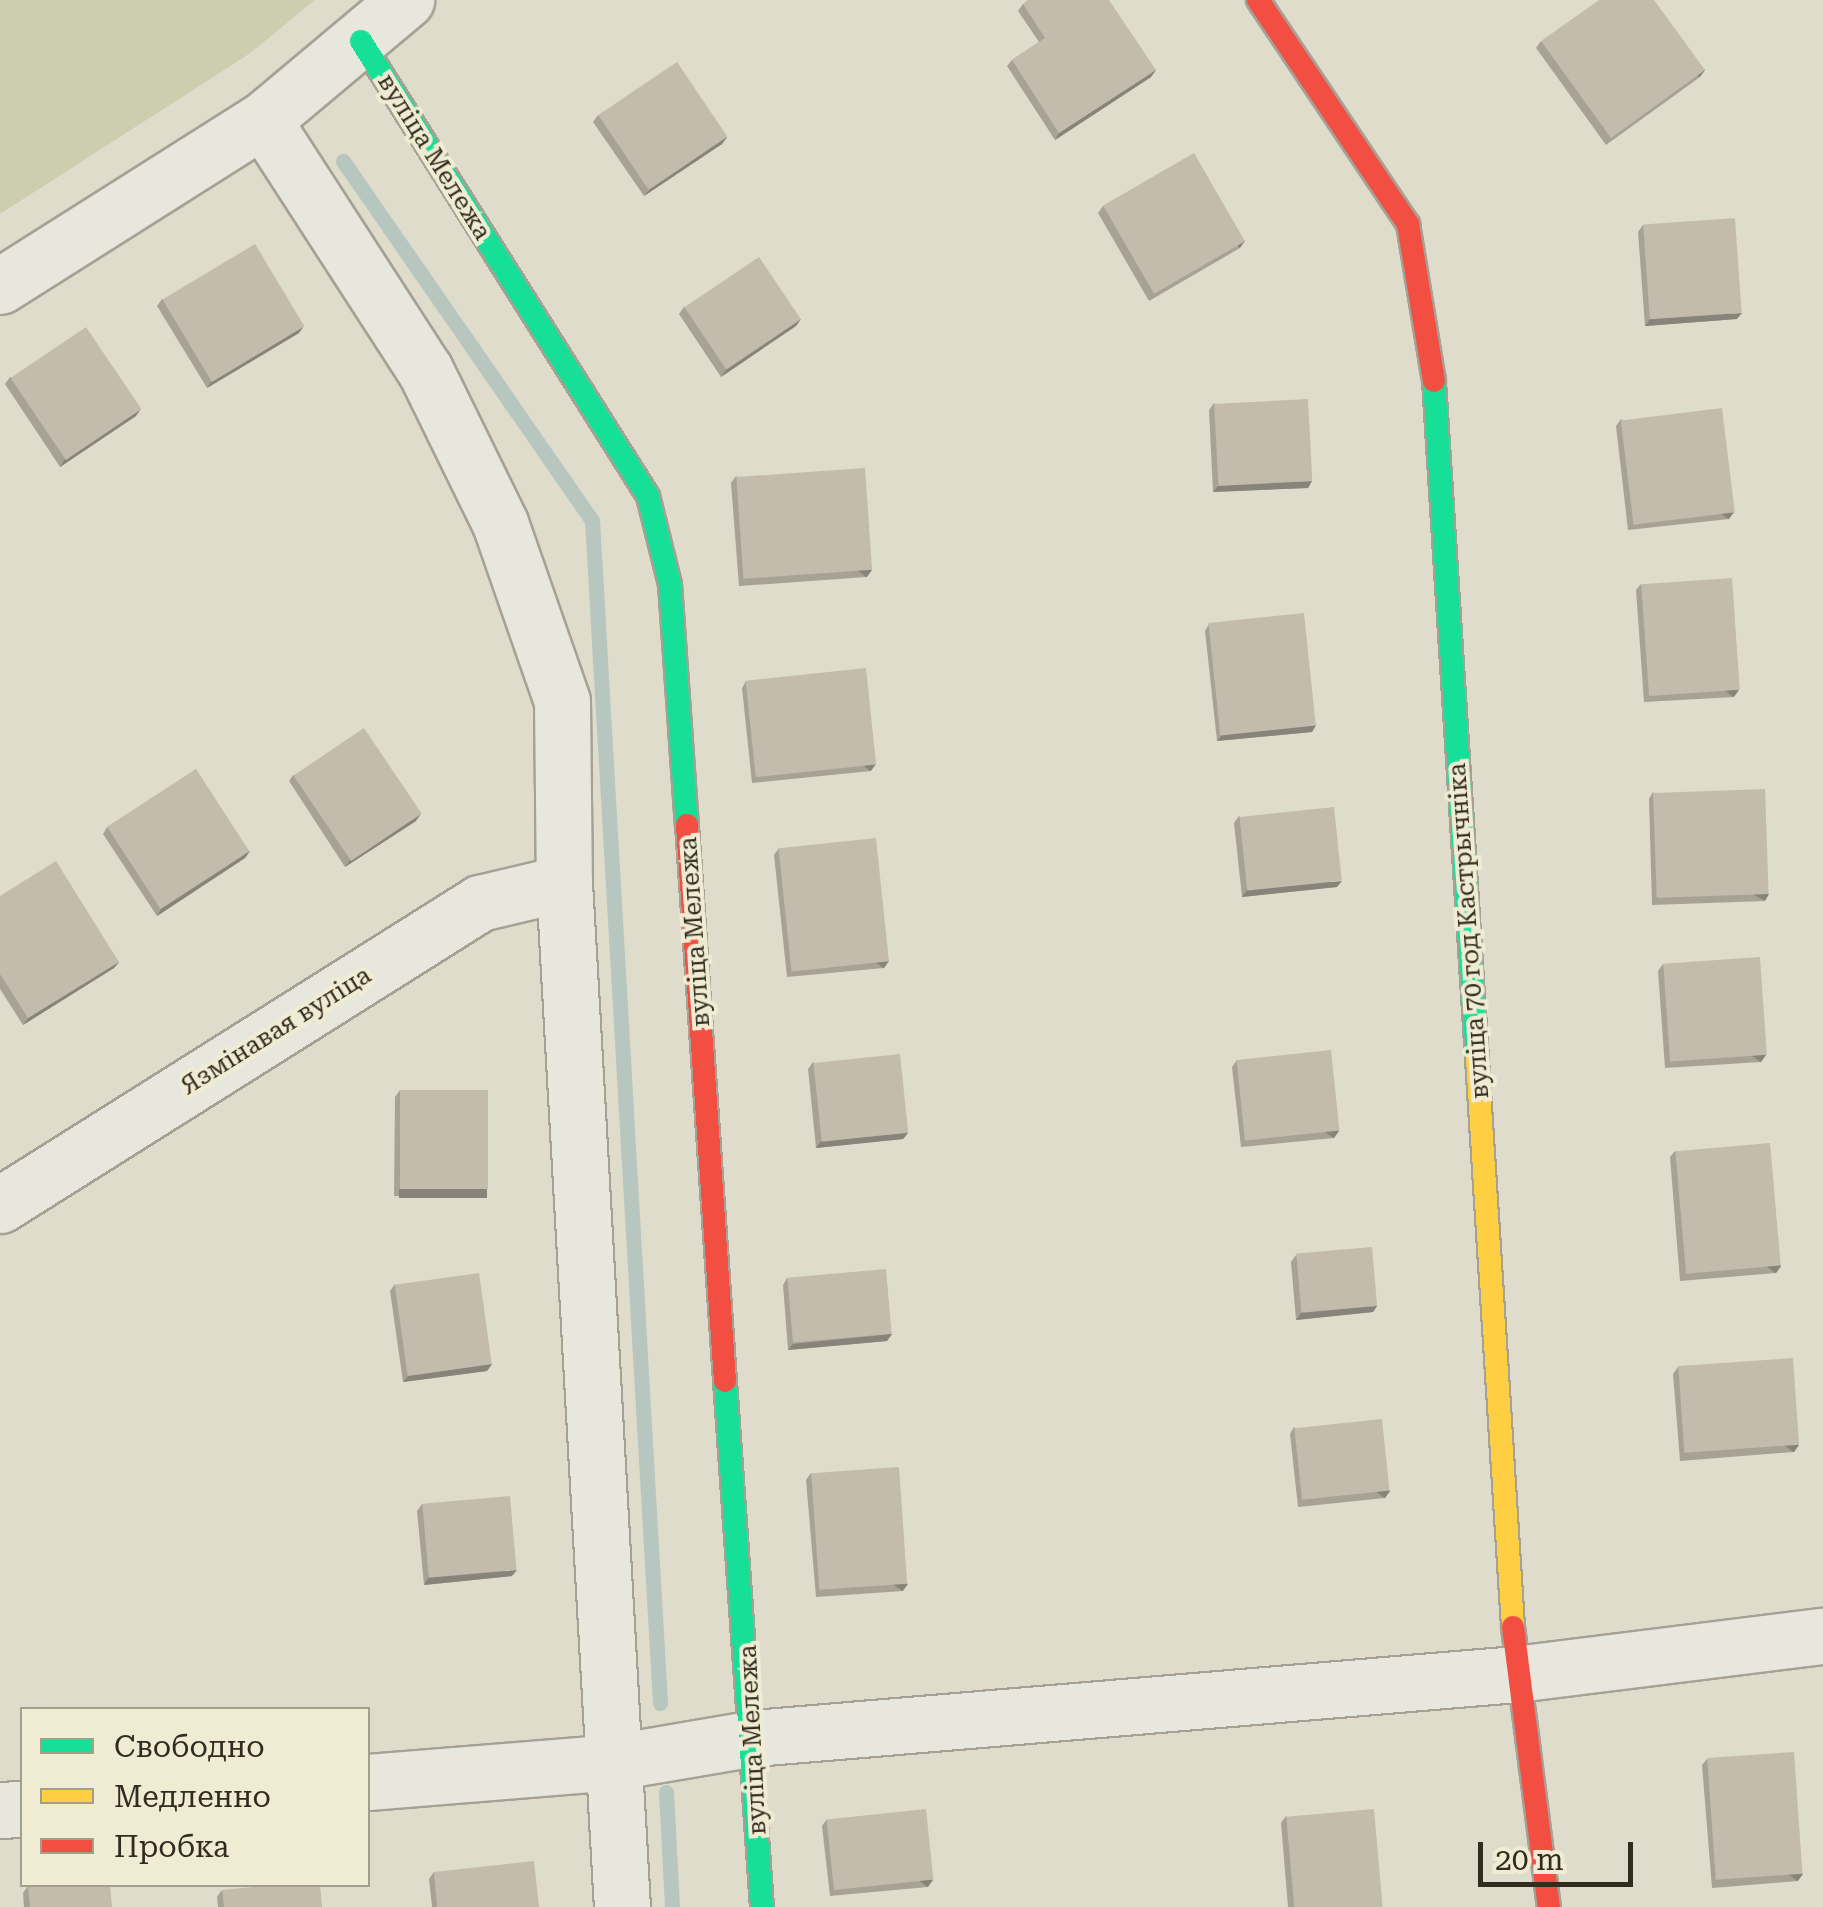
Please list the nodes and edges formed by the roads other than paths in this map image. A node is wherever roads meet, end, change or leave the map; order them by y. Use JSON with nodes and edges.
{"nodes":[{"id":1,"x":406,"y":0,"type":"edge"},
{"id":2,"x":1258,"y":0,"type":"edge"},
{"id":3,"x":361,"y":41,"type":"junction"},
{"id":4,"x":264,"y":120,"type":"junction"},
{"id":5,"x":0,"y":286,"type":"edge"},
{"id":6,"x":564,"y":884,"type":"junction"},
{"id":7,"x":0,"y":1205,"type":"edge"},
{"id":8,"x":1823,"y":1636,"type":"edge"},
{"id":9,"x":1516,"y":1674,"type":"junction"},
{"id":10,"x":754,"y":1738,"type":"junction"},
{"id":11,"x":614,"y":1762,"type":"junction"},
{"id":12,"x":370,"y":1782,"type":"edge"},
{"id":13,"x":622,"y":1907,"type":"edge"},
{"id":14,"x":762,"y":1907,"type":"edge"},
{"id":15,"x":1549,"y":1907,"type":"edge"}],
"edges":[{"from":1,"to":3,"type":"street"},
{"from":2,"to":9,"type":"street","name":"вуліца 70 год Кастрычніка"},
{"from":3,"to":4,"type":"street"},
{"from":3,"to":10,"type":"street","name":"вуліца Мележа"},
{"from":4,"to":5,"type":"street"},
{"from":4,"to":6,"type":"street"},
{"from":6,"to":7,"type":"street","name":"Язмінавая вуліца"},
{"from":6,"to":11,"type":"street"},
{"from":8,"to":9,"type":"street"},
{"from":9,"to":10,"type":"street"},
{"from":9,"to":15,"type":"street","name":"вуліца 70 год Кастрычніка"},
{"from":10,"to":11,"type":"street"},
{"from":10,"to":14,"type":"street","name":"вуліца Мележа"},
{"from":11,"to":12,"type":"street"},
{"from":11,"to":13,"type":"street"}]}
